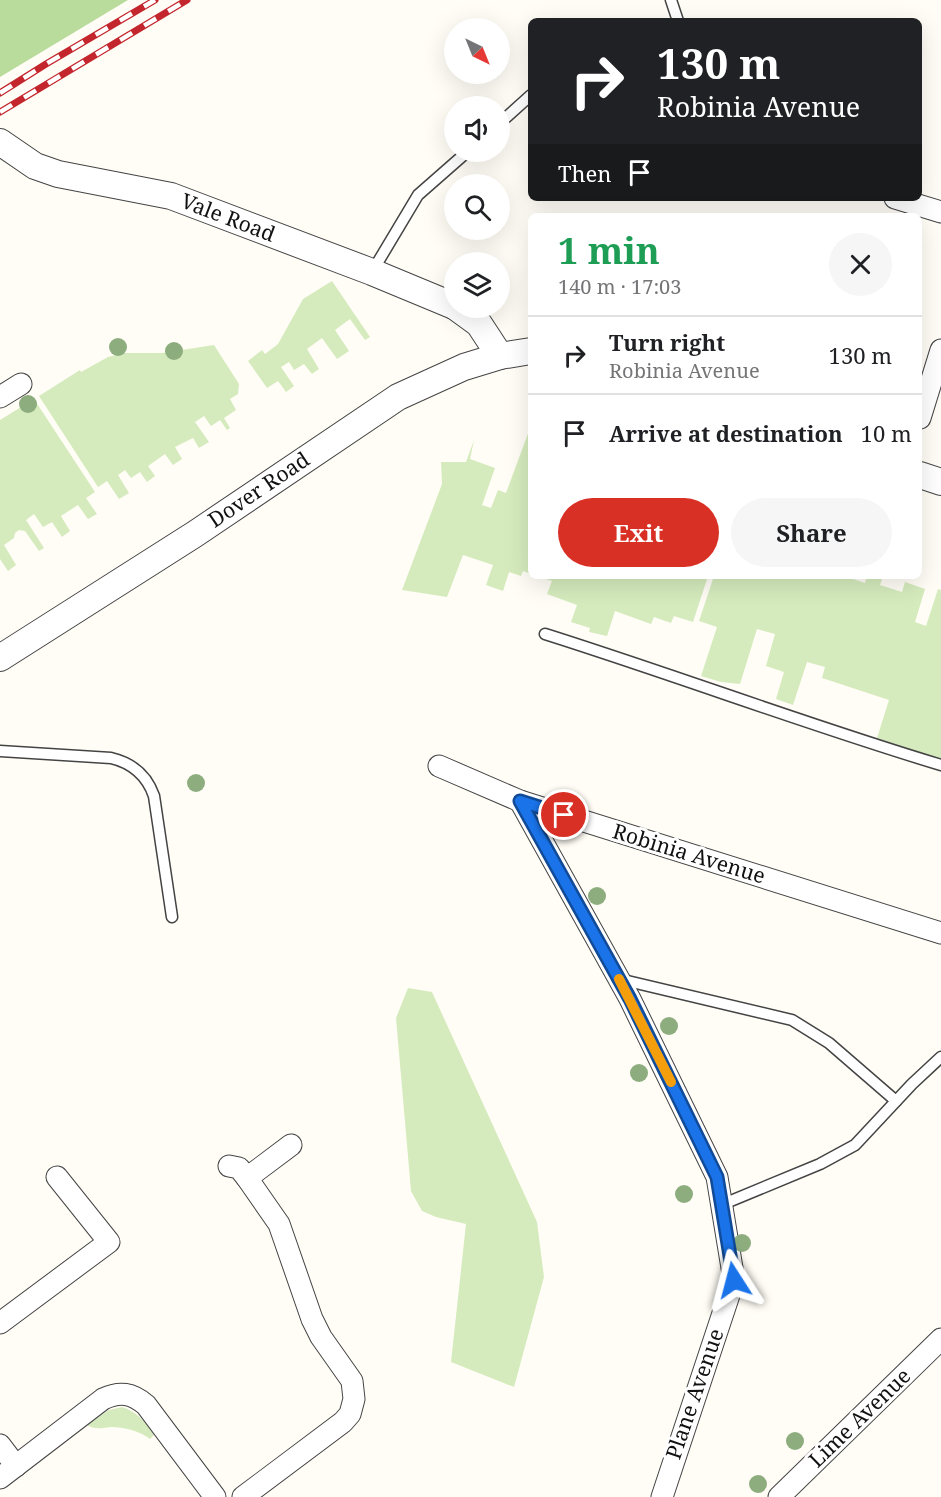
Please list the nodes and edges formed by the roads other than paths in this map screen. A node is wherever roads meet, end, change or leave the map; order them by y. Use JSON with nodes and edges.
{"nodes":[{"id":1,"x":671,"y":0,"type":"edge"},
{"id":2,"x":677,"y":18,"type":"edge"},
{"id":3,"x":528,"y":98,"type":"edge"},
{"id":4,"x":510,"y":114,"type":"edge"},
{"id":5,"x":8,"y":148,"type":"edge"},
{"id":6,"x":456,"y":162,"type":"edge"},
{"id":7,"x":905,"y":201,"type":"edge"},
{"id":8,"x":941,"y":212,"type":"edge"},
{"id":9,"x":372,"y":272,"type":"junction"},
{"id":10,"x":444,"y":302,"type":"edge"},
{"id":11,"x":470,"y":318,"type":"edge"},
{"id":12,"x":941,"y":350,"type":"edge"},
{"id":13,"x":528,"y":351,"type":"edge"},
{"id":14,"x":500,"y":356,"type":"junction"},
{"id":15,"x":21,"y":384,"type":"dead end"},
{"id":16,"x":0,"y":397,"type":"edge"},
{"id":17,"x":922,"y":412,"type":"edge"},
{"id":18,"x":922,"y":476,"type":"edge"},
{"id":19,"x":941,"y":482,"type":"edge"},
{"id":20,"x":545,"y":634,"type":"dead end"},
{"id":21,"x":0,"y":658,"type":"edge"},
{"id":22,"x":0,"y":752,"type":"edge"},
{"id":23,"x":941,"y":765,"type":"edge"},
{"id":24,"x":439,"y":766,"type":"dead end"},
{"id":25,"x":520,"y":801,"type":"junction"},
{"id":26,"x":172,"y":917,"type":"dead end"},
{"id":27,"x":941,"y":933,"type":"edge"},
{"id":28,"x":619,"y":979,"type":"junction"},
{"id":29,"x":941,"y":1057,"type":"edge"},
{"id":30,"x":896,"y":1101,"type":"junction"},
{"id":31,"x":291,"y":1145,"type":"dead end"},
{"id":32,"x":229,"y":1166,"type":"dead end"},
{"id":33,"x":57,"y":1177,"type":"dead end"},
{"id":34,"x":247,"y":1178,"type":"junction"},
{"id":35,"x":721,"y":1205,"type":"junction"},
{"id":36,"x":0,"y":1323,"type":"edge"},
{"id":37,"x":941,"y":1339,"type":"edge"},
{"id":38,"x":0,"y":1445,"type":"edge"},
{"id":39,"x":8,"y":1472,"type":"edge"},
{"id":40,"x":215,"y":1497,"type":"edge"},
{"id":41,"x":243,"y":1497,"type":"edge"},
{"id":42,"x":662,"y":1497,"type":"edge"},
{"id":43,"x":779,"y":1497,"type":"edge"}],
"edges":[{"from":1,"to":2,"type":"lane"},
{"from":3,"to":4,"type":"lane"},
{"from":5,"to":9,"type":"street","name":"Vale Road"},
{"from":6,"to":9,"type":"lane"},
{"from":7,"to":8,"type":"street"},
{"from":9,"to":10,"type":"street","name":"Vale Road"},
{"from":11,"to":14,"type":"street","name":"Vale Road"},
{"from":12,"to":17,"type":"street"},
{"from":13,"to":14,"type":"street","name":"Dover Road"},
{"from":14,"to":21,"type":"street","name":"Dover Road"},
{"from":15,"to":16,"type":"street"},
{"from":18,"to":19,"type":"street"},
{"from":20,"to":23,"type":"lane"},
{"from":22,"to":26,"type":"lane"},
{"from":24,"to":25,"type":"street","name":"Robinia Avenue"},
{"from":25,"to":27,"type":"street","name":"Robinia Avenue"},
{"from":25,"to":28,"type":"street","name":"Plane Avenue"},
{"from":28,"to":30,"type":"lane"},
{"from":28,"to":35,"type":"street","name":"Plane Avenue"},
{"from":29,"to":30,"type":"lane"},
{"from":30,"to":35,"type":"lane"},
{"from":31,"to":34,"type":"street"},
{"from":32,"to":34,"type":"street"},
{"from":33,"to":36,"type":"street"},
{"from":34,"to":41,"type":"street"},
{"from":35,"to":42,"type":"street","name":"Plane Avenue"},
{"from":37,"to":43,"type":"street","name":"Lime Avenue"},
{"from":38,"to":39,"type":"street"},
{"from":39,"to":40,"type":"street"}]}
